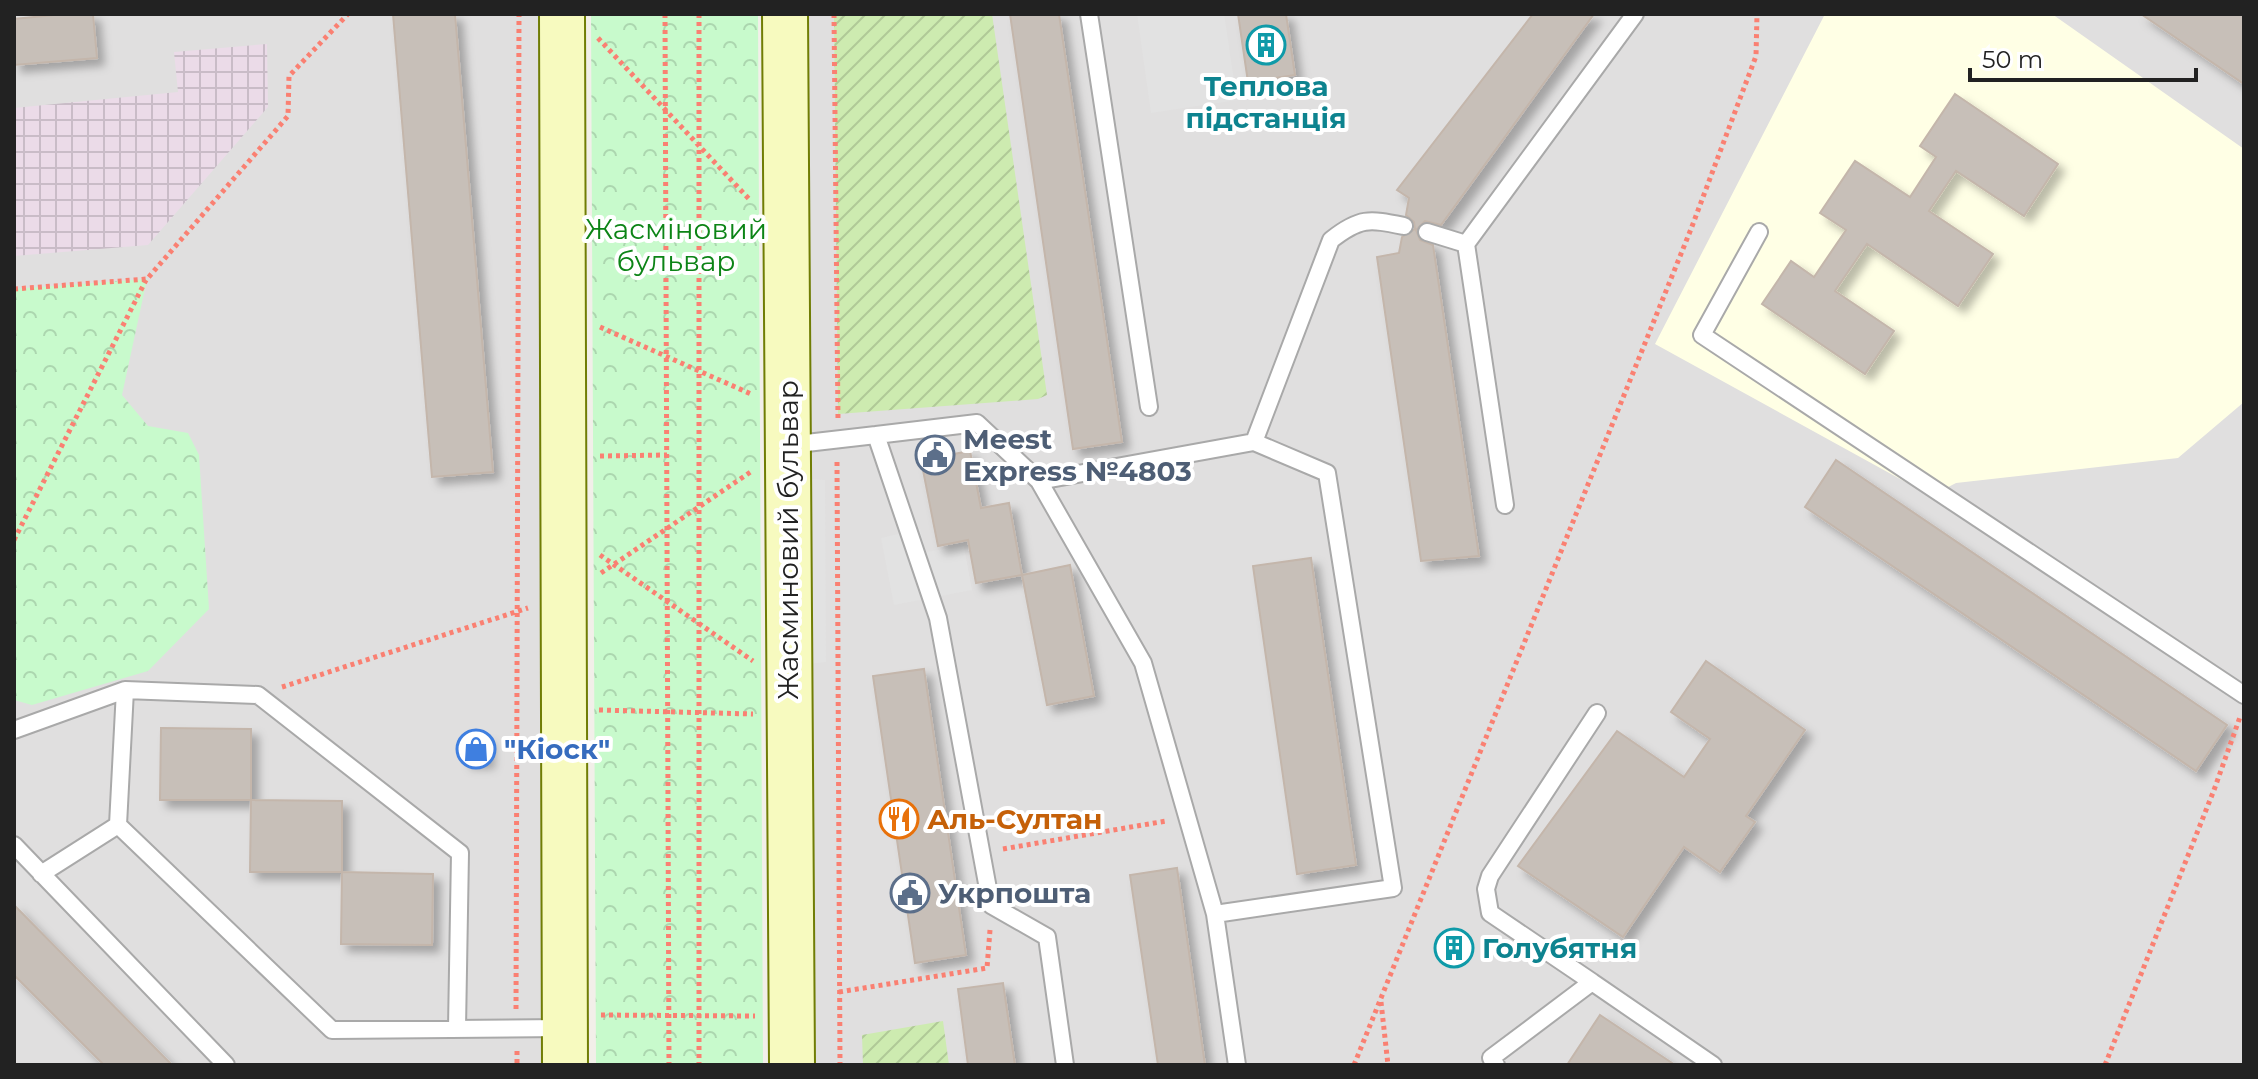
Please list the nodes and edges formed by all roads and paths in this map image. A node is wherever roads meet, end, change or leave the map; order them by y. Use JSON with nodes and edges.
{"nodes":[{"id":1,"x":348,"y":14,"type":"edge"},
{"id":2,"x":519,"y":14,"type":"edge"},
{"id":3,"x":665,"y":14,"type":"edge"},
{"id":4,"x":699,"y":14,"type":"edge"},
{"id":5,"x":785,"y":14,"type":"edge"},
{"id":6,"x":834,"y":14,"type":"edge"},
{"id":7,"x":1089,"y":14,"type":"edge"},
{"id":8,"x":1635,"y":14,"type":"edge"},
{"id":9,"x":1757,"y":14,"type":"edge"},
{"id":10,"x":579,"y":25,"type":"edge"},
{"id":11,"x":665,"y":110,"type":"junction"},
{"id":12,"x":699,"y":146,"type":"junction"},
{"id":13,"x":1404,"y":226,"type":"dead end"},
{"id":14,"x":1427,"y":232,"type":"dead end"},
{"id":15,"x":1759,"y":232,"type":"dead end"},
{"id":16,"x":786,"y":239,"type":"junction"},
{"id":17,"x":1466,"y":244,"type":"junction"},
{"id":18,"x":147,"y":279,"type":"junction"},
{"id":19,"x":826,"y":281,"type":"dead end"},
{"id":20,"x":14,"y":289,"type":"edge"},
{"id":21,"x":517,"y":290,"type":"junction"},
{"id":22,"x":837,"y":291,"type":"junction"},
{"id":23,"x":561,"y":310,"type":"junction"},
{"id":24,"x":667,"y":357,"type":"junction"},
{"id":25,"x":698,"y":373,"type":"junction"},
{"id":26,"x":1149,"y":407,"type":"dead end"},
{"id":27,"x":788,"y":427,"type":"junction"},
{"id":28,"x":876,"y":435,"type":"junction"},
{"id":29,"x":837,"y":439,"type":"junction"},
{"id":30,"x":1254,"y":442,"type":"junction"},
{"id":31,"x":1039,"y":481,"type":"junction"},
{"id":32,"x":516,"y":499,"type":"junction"},
{"id":33,"x":1505,"y":505,"type":"dead end"},
{"id":34,"x":561,"y":529,"type":"junction"},
{"id":35,"x":14,"y":540,"type":"edge"},
{"id":36,"x":668,"y":602,"type":"junction"},
{"id":37,"x":698,"y":625,"type":"junction"},
{"id":38,"x":125,"y":690,"type":"junction"},
{"id":39,"x":2244,"y":695,"type":"edge"},
{"id":40,"x":790,"y":700,"type":"junction"},
{"id":41,"x":2244,"y":705,"type":"edge"},
{"id":42,"x":516,"y":708,"type":"junction"},
{"id":43,"x":562,"y":709,"type":"junction"},
{"id":44,"x":668,"y":711,"type":"junction"},
{"id":45,"x":699,"y":712,"type":"junction"},
{"id":46,"x":1597,"y":713,"type":"dead end"},
{"id":47,"x":838,"y":717,"type":"junction"},
{"id":48,"x":14,"y":730,"type":"edge"},
{"id":49,"x":1187,"y":818,"type":"junction"},
{"id":50,"x":118,"y":825,"type":"junction"},
{"id":51,"x":14,"y":845,"type":"edge"},
{"id":52,"x":982,"y":852,"type":"junction"},
{"id":53,"x":41,"y":874,"type":"junction"},
{"id":54,"x":991,"y":905,"type":"junction"},
{"id":55,"x":1215,"y":914,"type":"junction"},
{"id":56,"x":1592,"y":982,"type":"junction"},
{"id":57,"x":839,"y":992,"type":"junction"},
{"id":58,"x":1381,"y":1000,"type":"junction"},
{"id":59,"x":669,"y":1015,"type":"junction"},
{"id":60,"x":699,"y":1016,"type":"junction"},
{"id":61,"x":792,"y":1016,"type":"junction"},
{"id":62,"x":840,"y":1016,"type":"junction"},
{"id":63,"x":457,"y":1028,"type":"junction"},
{"id":64,"x":516,"y":1029,"type":"junction"},
{"id":65,"x":565,"y":1036,"type":"edge"},
{"id":66,"x":226,"y":1065,"type":"edge"},
{"id":67,"x":517,"y":1065,"type":"edge"},
{"id":68,"x":669,"y":1065,"type":"edge"},
{"id":69,"x":699,"y":1065,"type":"edge"},
{"id":70,"x":792,"y":1065,"type":"edge"},
{"id":71,"x":840,"y":1065,"type":"edge"},
{"id":72,"x":1065,"y":1065,"type":"edge"},
{"id":73,"x":1237,"y":1065,"type":"edge"},
{"id":74,"x":1354,"y":1065,"type":"edge"},
{"id":75,"x":1388,"y":1065,"type":"edge"},
{"id":76,"x":1496,"y":1065,"type":"edge"},
{"id":77,"x":1713,"y":1065,"type":"edge"},
{"id":78,"x":2105,"y":1065,"type":"edge"}],
"edges":[{"from":1,"to":18,"type":"path"},
{"from":2,"to":21,"type":"path"},
{"from":3,"to":11,"type":"path"},
{"from":4,"to":12,"type":"path"},
{"from":5,"to":16,"type":"street","name":"Жасминовий бульвар"},
{"from":6,"to":22,"type":"path"},
{"from":7,"to":26,"type":"lane"},
{"from":8,"to":17,"type":"lane"},
{"from":9,"to":58,"type":"path"},
{"from":10,"to":11,"type":"path"},
{"from":10,"to":23,"type":"street"},
{"from":11,"to":12,"type":"path"},
{"from":11,"to":24,"type":"path"},
{"from":12,"to":16,"type":"path"},
{"from":12,"to":25,"type":"path"},
{"from":13,"to":30,"type":"lane"},
{"from":14,"to":17,"type":"lane"},
{"from":15,"to":39,"type":"lane"},
{"from":16,"to":27,"type":"street","name":"Жасминовий бульвар"},
{"from":17,"to":33,"type":"lane"},
{"from":18,"to":20,"type":"path"},
{"from":18,"to":35,"type":"path"},
{"from":19,"to":22,"type":"path"},
{"from":21,"to":23,"type":"path"},
{"from":21,"to":32,"type":"path"},
{"from":22,"to":29,"type":"path"},
{"from":23,"to":24,"type":"path"},
{"from":23,"to":34,"type":"street"},
{"from":24,"to":25,"type":"path"},
{"from":24,"to":36,"type":"path"},
{"from":25,"to":27,"type":"path"},
{"from":25,"to":37,"type":"path"},
{"from":27,"to":29,"type":"lane"},
{"from":27,"to":40,"type":"street","name":"Жасминовий бульвар"},
{"from":28,"to":29,"type":"lane"},
{"from":28,"to":31,"type":"lane"},
{"from":28,"to":52,"type":"lane"},
{"from":29,"to":47,"type":"path"},
{"from":30,"to":31,"type":"lane"},
{"from":30,"to":55,"type":"lane"},
{"from":31,"to":49,"type":"lane"},
{"from":32,"to":34,"type":"path"},
{"from":32,"to":42,"type":"path"},
{"from":34,"to":36,"type":"path"},
{"from":34,"to":43,"type":"street"},
{"from":36,"to":37,"type":"path"},
{"from":36,"to":44,"type":"path"},
{"from":37,"to":40,"type":"path"},
{"from":37,"to":45,"type":"path"},
{"from":38,"to":48,"type":"lane"},
{"from":38,"to":50,"type":"lane"},
{"from":38,"to":63,"type":"lane"},
{"from":40,"to":45,"type":"path"},
{"from":40,"to":47,"type":"path"},
{"from":40,"to":47,"type":"path"},
{"from":40,"to":61,"type":"street","name":"Жасминовий бульвар"},
{"from":41,"to":78,"type":"path"},
{"from":42,"to":43,"type":"path"},
{"from":42,"to":65,"type":"path"},
{"from":43,"to":44,"type":"path"},
{"from":43,"to":65,"type":"street"},
{"from":44,"to":45,"type":"path"},
{"from":44,"to":59,"type":"path"},
{"from":45,"to":60,"type":"path"},
{"from":46,"to":56,"type":"lane"},
{"from":47,"to":57,"type":"path"},
{"from":49,"to":52,"type":"path"},
{"from":49,"to":55,"type":"lane"},
{"from":50,"to":53,"type":"lane"},
{"from":50,"to":63,"type":"lane"},
{"from":51,"to":53,"type":"lane"},
{"from":52,"to":54,"type":"lane"},
{"from":53,"to":66,"type":"lane"},
{"from":54,"to":57,"type":"path"},
{"from":54,"to":72,"type":"lane"},
{"from":55,"to":73,"type":"lane"},
{"from":56,"to":76,"type":"lane"},
{"from":56,"to":77,"type":"lane"},
{"from":57,"to":62,"type":"path"},
{"from":58,"to":74,"type":"path"},
{"from":58,"to":75,"type":"path"},
{"from":59,"to":60,"type":"path"},
{"from":59,"to":65,"type":"path"},
{"from":59,"to":68,"type":"path"},
{"from":60,"to":61,"type":"path"},
{"from":60,"to":69,"type":"path"},
{"from":61,"to":62,"type":"path"},
{"from":61,"to":70,"type":"street","name":"Жасминовий бульвар"},
{"from":62,"to":71,"type":"path"},
{"from":63,"to":64,"type":"lane"},
{"from":64,"to":65,"type":"lane"},
{"from":64,"to":67,"type":"path"}]}
